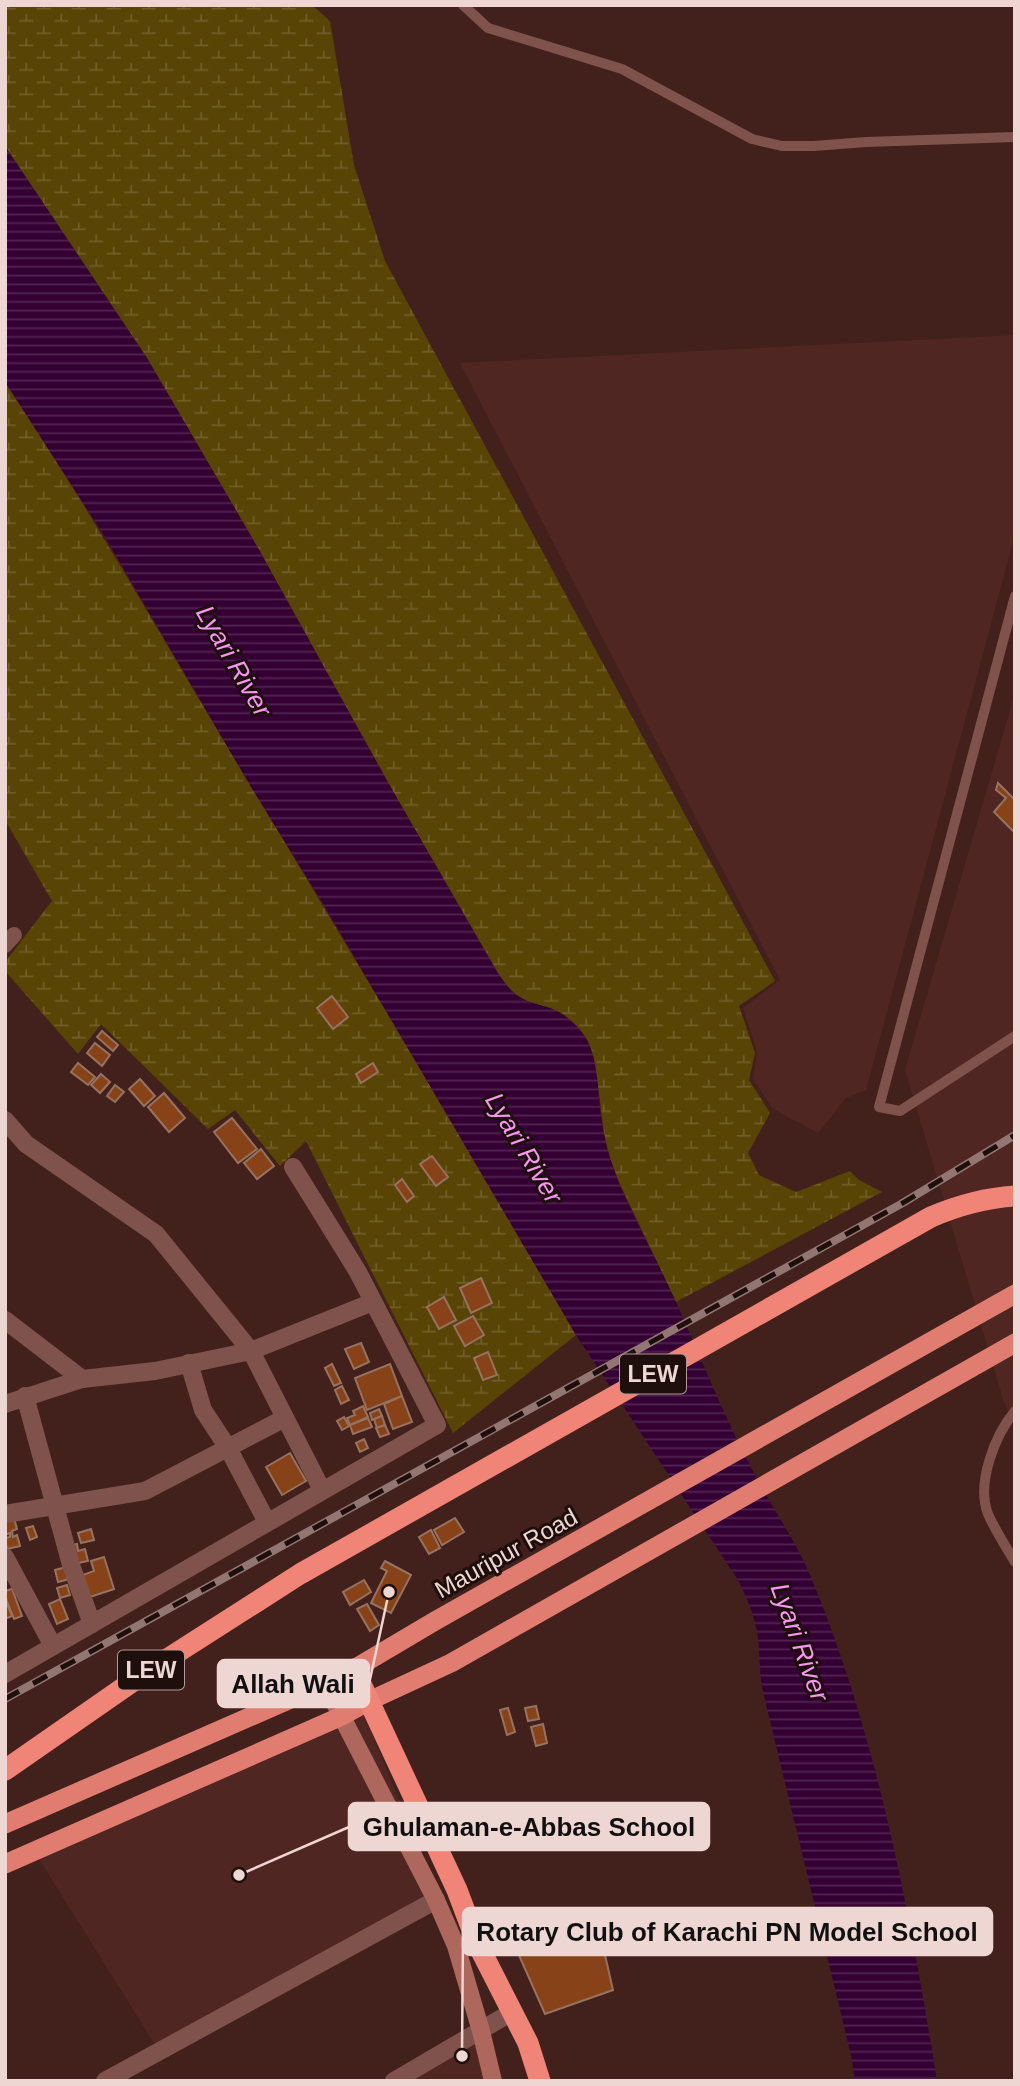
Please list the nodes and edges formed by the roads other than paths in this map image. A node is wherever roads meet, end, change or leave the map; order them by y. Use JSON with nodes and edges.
{"nodes":[{"id":1,"x":463,"y":5,"type":"edge"},
{"id":2,"x":1015,"y":137,"type":"edge"},
{"id":3,"x":1015,"y":596,"type":"edge"},
{"id":4,"x":1015,"y":1036,"type":"edge"},
{"id":5,"x":5,"y":1120,"type":"edge"},
{"id":6,"x":293,"y":1167,"type":"dead end"},
{"id":7,"x":1015,"y":1196,"type":"edge"},
{"id":8,"x":1015,"y":1294,"type":"edge"},
{"id":9,"x":373,"y":1302,"type":"junction"},
{"id":10,"x":5,"y":1320,"type":"edge"},
{"id":11,"x":1014,"y":1343,"type":"edge"},
{"id":12,"x":251,"y":1351,"type":"junction"},
{"id":13,"x":189,"y":1363,"type":"junction"},
{"id":14,"x":82,"y":1379,"type":"junction"},
{"id":15,"x":25,"y":1396,"type":"junction"},
{"id":16,"x":5,"y":1405,"type":"edge"},
{"id":17,"x":1015,"y":1411,"type":"edge"},
{"id":18,"x":285,"y":1418,"type":"junction"},
{"id":19,"x":228,"y":1448,"type":"junction"},
{"id":20,"x":321,"y":1490,"type":"junction"},
{"id":21,"x":55,"y":1505,"type":"junction"},
{"id":22,"x":5,"y":1514,"type":"edge"},
{"id":23,"x":267,"y":1522,"type":"junction"},
{"id":24,"x":5,"y":1557,"type":"edge"},
{"id":25,"x":1015,"y":1562,"type":"edge"},
{"id":26,"x":92,"y":1623,"type":"junction"},
{"id":27,"x":53,"y":1646,"type":"junction"},
{"id":28,"x":354,"y":1669,"type":"junction"},
{"id":29,"x":5,"y":1674,"type":"edge"},
{"id":30,"x":325,"y":1684,"type":"junction"},
{"id":31,"x":369,"y":1701,"type":"junction"},
{"id":32,"x":342,"y":1716,"type":"junction"},
{"id":33,"x":5,"y":1769,"type":"edge"},
{"id":34,"x":5,"y":1824,"type":"edge"},
{"id":35,"x":5,"y":1864,"type":"edge"},
{"id":36,"x":436,"y":1900,"type":"junction"},
{"id":37,"x":512,"y":2012,"type":"junction"},
{"id":38,"x":481,"y":2031,"type":"junction"},
{"id":39,"x":104,"y":2081,"type":"edge"},
{"id":40,"x":394,"y":2081,"type":"edge"},
{"id":41,"x":493,"y":2081,"type":"edge"},
{"id":42,"x":540,"y":2081,"type":"edge"}],
"edges":[{"from":1,"to":2,"type":"lane"},
{"from":3,"to":4,"type":"lane"},
{"from":5,"to":12,"type":"street"},
{"from":6,"to":9,"type":"street"},
{"from":7,"to":33,"type":"highway","number":"LEW"},
{"from":8,"to":28,"type":"highway","name":"Mauripur Road"},
{"from":9,"to":12,"type":"street"},
{"from":9,"to":20,"type":"street"},
{"from":10,"to":14,"type":"street"},
{"from":11,"to":31,"type":"highway"},
{"from":12,"to":13,"type":"street"},
{"from":12,"to":18,"type":"street"},
{"from":13,"to":14,"type":"street"},
{"from":13,"to":19,"type":"street"},
{"from":14,"to":15,"type":"street"},
{"from":15,"to":16,"type":"street"},
{"from":15,"to":21,"type":"street"},
{"from":17,"to":25,"type":"lane"},
{"from":18,"to":19,"type":"street"},
{"from":18,"to":20,"type":"street"},
{"from":19,"to":21,"type":"street"},
{"from":19,"to":23,"type":"street"},
{"from":20,"to":23,"type":"street"},
{"from":21,"to":22,"type":"street"},
{"from":21,"to":26,"type":"street"},
{"from":23,"to":26,"type":"street"},
{"from":24,"to":27,"type":"street"},
{"from":26,"to":27,"type":"street"},
{"from":27,"to":29,"type":"street"},
{"from":28,"to":30,"type":"highway","name":"Mauripur Road"},
{"from":28,"to":31,"type":"highway"},
{"from":30,"to":32,"type":"main road"},
{"from":30,"to":34,"type":"highway","name":"Mauripur Road"},
{"from":31,"to":32,"type":"highway"},
{"from":31,"to":37,"type":"highway"},
{"from":32,"to":35,"type":"highway"},
{"from":32,"to":36,"type":"main road"},
{"from":36,"to":38,"type":"main road"},
{"from":36,"to":39,"type":"street"},
{"from":37,"to":38,"type":"street"},
{"from":37,"to":42,"type":"highway"},
{"from":38,"to":40,"type":"street"},
{"from":38,"to":41,"type":"main road"}]}
